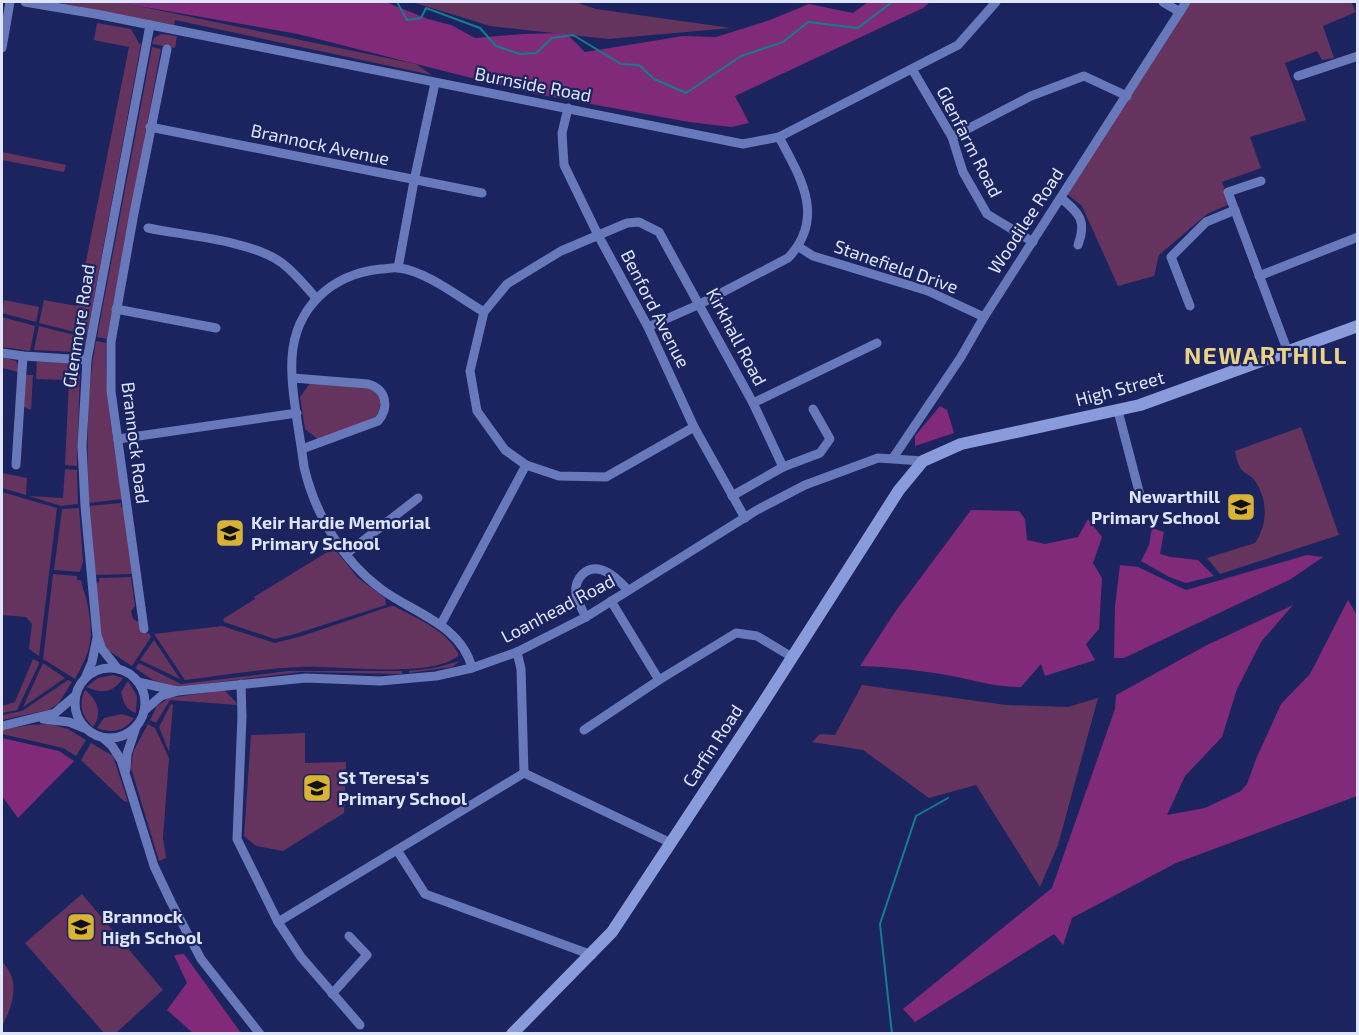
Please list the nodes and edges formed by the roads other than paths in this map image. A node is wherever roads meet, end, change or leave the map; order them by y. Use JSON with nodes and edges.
{"nodes":[{"id":1,"x":10,"y":2,"type":"edge"},
{"id":2,"x":25,"y":2,"type":"edge"},
{"id":3,"x":996,"y":2,"type":"edge"},
{"id":4,"x":1163,"y":2,"type":"edge"},
{"id":5,"x":1186,"y":2,"type":"edge"},
{"id":6,"x":1180,"y":12,"type":"junction"},
{"id":7,"x":150,"y":26,"type":"junction"},
{"id":8,"x":2,"y":48,"type":"edge"},
{"id":9,"x":167,"y":49,"type":"dead end"},
{"id":10,"x":1358,"y":56,"type":"edge"},
{"id":11,"x":912,"y":69,"type":"junction"},
{"id":12,"x":1298,"y":76,"type":"dead end"},
{"id":13,"x":435,"y":83,"type":"junction"},
{"id":14,"x":1127,"y":96,"type":"junction"},
{"id":15,"x":568,"y":108,"type":"junction"},
{"id":16,"x":150,"y":127,"type":"junction"},
{"id":17,"x":779,"y":137,"type":"junction"},
{"id":18,"x":952,"y":137,"type":"junction"},
{"id":19,"x":414,"y":181,"type":"junction"},
{"id":20,"x":1261,"y":181,"type":"dead end"},
{"id":21,"x":482,"y":193,"type":"dead end"},
{"id":22,"x":1061,"y":198,"type":"junction"},
{"id":23,"x":1235,"y":210,"type":"junction"},
{"id":24,"x":148,"y":228,"type":"dead end"},
{"id":25,"x":598,"y":235,"type":"junction"},
{"id":26,"x":1358,"y":237,"type":"edge"},
{"id":27,"x":1033,"y":242,"type":"junction"},
{"id":28,"x":1078,"y":245,"type":"dead end"},
{"id":29,"x":799,"y":247,"type":"junction"},
{"id":30,"x":398,"y":268,"type":"junction"},
{"id":31,"x":1259,"y":276,"type":"junction"},
{"id":32,"x":316,"y":297,"type":"junction"},
{"id":33,"x":700,"y":304,"type":"junction"},
{"id":34,"x":1190,"y":306,"type":"dead end"},
{"id":35,"x":116,"y":309,"type":"junction"},
{"id":36,"x":484,"y":312,"type":"junction"},
{"id":37,"x":984,"y":317,"type":"junction"},
{"id":38,"x":1358,"y":326,"type":"edge"},
{"id":39,"x":648,"y":327,"type":"junction"},
{"id":40,"x":216,"y":328,"type":"dead end"},
{"id":41,"x":877,"y":343,"type":"dead end"},
{"id":42,"x":1288,"y":352,"type":"junction"},
{"id":43,"x":2,"y":353,"type":"edge"},
{"id":44,"x":23,"y":356,"type":"junction"},
{"id":45,"x":87,"y":360,"type":"junction"},
{"id":46,"x":293,"y":378,"type":"junction"},
{"id":47,"x":753,"y":403,"type":"junction"},
{"id":48,"x":813,"y":410,"type":"dead end"},
{"id":49,"x":1118,"y":411,"type":"junction"},
{"id":50,"x":297,"y":413,"type":"junction"},
{"id":51,"x":694,"y":427,"type":"junction"},
{"id":52,"x":118,"y":439,"type":"junction"},
{"id":53,"x":302,"y":449,"type":"junction"},
{"id":54,"x":893,"y":458,"type":"junction"},
{"id":55,"x":923,"y":461,"type":"junction"},
{"id":56,"x":16,"y":465,"type":"dead end"},
{"id":57,"x":526,"y":465,"type":"junction"},
{"id":58,"x":783,"y":467,"type":"junction"},
{"id":59,"x":732,"y":496,"type":"junction"},
{"id":60,"x":418,"y":498,"type":"dead end"},
{"id":61,"x":1141,"y":499,"type":"dead end"},
{"id":62,"x":745,"y":518,"type":"junction"},
{"id":63,"x":346,"y":554,"type":"junction"},
{"id":64,"x":628,"y":590,"type":"junction"},
{"id":65,"x":611,"y":601,"type":"junction"},
{"id":66,"x":586,"y":617,"type":"junction"},
{"id":67,"x":441,"y":624,"type":"junction"},
{"id":68,"x":144,"y":630,"type":"dead end"},
{"id":69,"x":97,"y":635,"type":"junction"},
{"id":70,"x":517,"y":652,"type":"junction"},
{"id":71,"x":792,"y":657,"type":"junction"},
{"id":72,"x":472,"y":668,"type":"junction"},
{"id":73,"x":118,"y":669,"type":"junction"},
{"id":74,"x":86,"y":677,"type":"junction"},
{"id":75,"x":659,"y":680,"type":"junction"},
{"id":76,"x":138,"y":682,"type":"junction"},
{"id":77,"x":241,"y":684,"type":"junction"},
{"id":78,"x":178,"y":691,"type":"junction"},
{"id":79,"x":75,"y":696,"type":"junction"},
{"id":80,"x":144,"y":711,"type":"junction"},
{"id":81,"x":36,"y":718,"type":"junction"},
{"id":82,"x":2,"y":726,"type":"edge"},
{"id":83,"x":136,"y":727,"type":"junction"},
{"id":84,"x":84,"y":728,"type":"junction"},
{"id":85,"x":584,"y":730,"type":"dead end"},
{"id":86,"x":103,"y":738,"type":"junction"},
{"id":87,"x":524,"y":773,"type":"junction"},
{"id":88,"x":126,"y":774,"type":"junction"},
{"id":89,"x":671,"y":843,"type":"junction"},
{"id":90,"x":397,"y":850,"type":"junction"},
{"id":91,"x":278,"y":922,"type":"junction"},
{"id":92,"x":350,"y":936,"type":"dead end"},
{"id":93,"x":592,"y":955,"type":"junction"},
{"id":94,"x":332,"y":994,"type":"junction"},
{"id":95,"x":360,"y":1025,"type":"dead end"},
{"id":96,"x":260,"y":1034,"type":"edge"},
{"id":97,"x":512,"y":1034,"type":"edge"}],
"edges":[{"from":1,"to":8,"type":"street"},
{"from":2,"to":7,"type":"street","name":"Burnside Road"},
{"from":3,"to":11,"type":"street","name":"Burnside Road"},
{"from":4,"to":6,"type":"street"},
{"from":5,"to":6,"type":"street","name":"Woodilee Road"},
{"from":6,"to":14,"type":"street","name":"Woodilee Road"},
{"from":7,"to":13,"type":"street","name":"Burnside Road"},
{"from":7,"to":45,"type":"street","name":"Glenmore Road"},
{"from":9,"to":16,"type":"street","name":"Brannock Road"},
{"from":10,"to":12,"type":"street"},
{"from":11,"to":17,"type":"street","name":"Burnside Road"},
{"from":11,"to":18,"type":"street","name":"Glenfarm Road"},
{"from":13,"to":15,"type":"street","name":"Burnside Road"},
{"from":13,"to":19,"type":"street"},
{"from":14,"to":18,"type":"street"},
{"from":14,"to":22,"type":"street","name":"Woodilee Road"},
{"from":15,"to":17,"type":"street","name":"Burnside Road"},
{"from":15,"to":25,"type":"street","name":"Benford Avenue"},
{"from":16,"to":19,"type":"street","name":"Brannock Avenue"},
{"from":16,"to":35,"type":"street","name":"Brannock Road"},
{"from":17,"to":29,"type":"street"},
{"from":18,"to":27,"type":"street","name":"Glenfarm Road"},
{"from":19,"to":21,"type":"street","name":"Brannock Avenue"},
{"from":19,"to":30,"type":"street"},
{"from":20,"to":23,"type":"street"},
{"from":22,"to":27,"type":"street","name":"Woodilee Road"},
{"from":22,"to":28,"type":"street"},
{"from":23,"to":31,"type":"street"},
{"from":23,"to":34,"type":"street"},
{"from":24,"to":32,"type":"street"},
{"from":25,"to":33,"type":"street","name":"Kirkhall Road"},
{"from":25,"to":36,"type":"street","name":"Kirkhall Road"},
{"from":25,"to":39,"type":"street","name":"Benford Avenue"},
{"from":26,"to":31,"type":"street"},
{"from":27,"to":37,"type":"street","name":"Woodilee Road"},
{"from":29,"to":33,"type":"street"},
{"from":29,"to":37,"type":"street","name":"Stanefield Drive"},
{"from":30,"to":32,"type":"street"},
{"from":30,"to":36,"type":"street"},
{"from":31,"to":42,"type":"street"},
{"from":32,"to":46,"type":"street"},
{"from":33,"to":39,"type":"street"},
{"from":33,"to":47,"type":"street","name":"Kirkhall Road"},
{"from":35,"to":40,"type":"street"},
{"from":35,"to":52,"type":"street","name":"Brannock Road"},
{"from":36,"to":57,"type":"street"},
{"from":37,"to":54,"type":"street","name":"Woodilee Road"},
{"from":38,"to":42,"type":"main road","name":"High Street"},
{"from":39,"to":51,"type":"street","name":"Benford Avenue"},
{"from":41,"to":47,"type":"street"},
{"from":42,"to":49,"type":"main road","name":"High Street"},
{"from":43,"to":44,"type":"street"},
{"from":44,"to":45,"type":"street"},
{"from":44,"to":56,"type":"street"},
{"from":45,"to":69,"type":"street","name":"Glenmore Road"},
{"from":46,"to":50,"type":"street"},
{"from":46,"to":53,"type":"street"},
{"from":47,"to":58,"type":"street","name":"Kirkhall Road"},
{"from":48,"to":58,"type":"street"},
{"from":49,"to":55,"type":"main road","name":"High Street"},
{"from":49,"to":61,"type":"street"},
{"from":50,"to":52,"type":"street"},
{"from":50,"to":53,"type":"street"},
{"from":51,"to":57,"type":"street"},
{"from":51,"to":59,"type":"street","name":"Benford Avenue"},
{"from":52,"to":68,"type":"street","name":"Brannock Road"},
{"from":53,"to":63,"type":"street"},
{"from":54,"to":55,"type":"street","name":"Loanhead Road"},
{"from":54,"to":62,"type":"street","name":"Loanhead Road"},
{"from":55,"to":71,"type":"main road","name":"Carfin Road"},
{"from":57,"to":67,"type":"street"},
{"from":58,"to":59,"type":"street"},
{"from":59,"to":62,"type":"street","name":"Benford Avenue"},
{"from":60,"to":63,"type":"street"},
{"from":62,"to":64,"type":"street","name":"Loanhead Road"},
{"from":63,"to":67,"type":"street"},
{"from":64,"to":65,"type":"street","name":"Loanhead Road"},
{"from":64,"to":66,"type":"street"},
{"from":65,"to":66,"type":"street","name":"Loanhead Road"},
{"from":65,"to":75,"type":"street"},
{"from":66,"to":70,"type":"street","name":"Loanhead Road"},
{"from":67,"to":72,"type":"street"},
{"from":69,"to":73,"type":"street","name":"Glenmore Road"},
{"from":69,"to":74,"type":"street","name":"Glenmore Road"},
{"from":70,"to":72,"type":"street","name":"Loanhead Road"},
{"from":70,"to":87,"type":"street"},
{"from":71,"to":75,"type":"street"},
{"from":71,"to":89,"type":"main road","name":"Carfin Road"},
{"from":72,"to":77,"type":"street","name":"Loanhead Road"},
{"from":73,"to":74,"type":"street"},
{"from":73,"to":76,"type":"street"},
{"from":74,"to":79,"type":"street"},
{"from":75,"to":85,"type":"street"},
{"from":76,"to":78,"type":"street","name":"Loanhead Road"},
{"from":76,"to":80,"type":"street"},
{"from":77,"to":78,"type":"street","name":"Loanhead Road"},
{"from":77,"to":91,"type":"street"},
{"from":78,"to":80,"type":"street","name":"Loanhead Road"},
{"from":79,"to":81,"type":"street"},
{"from":79,"to":84,"type":"street"},
{"from":80,"to":83,"type":"street"},
{"from":81,"to":82,"type":"street"},
{"from":81,"to":84,"type":"street"},
{"from":83,"to":86,"type":"street"},
{"from":83,"to":88,"type":"street"},
{"from":84,"to":86,"type":"street"},
{"from":86,"to":88,"type":"street"},
{"from":87,"to":89,"type":"street"},
{"from":87,"to":90,"type":"street"},
{"from":88,"to":96,"type":"street"},
{"from":89,"to":93,"type":"main road","name":"Carfin Road"},
{"from":90,"to":91,"type":"street"},
{"from":90,"to":93,"type":"street"},
{"from":91,"to":94,"type":"street"},
{"from":92,"to":94,"type":"street"},
{"from":93,"to":97,"type":"main road","name":"Carfin Road"},
{"from":94,"to":95,"type":"street"}]}
